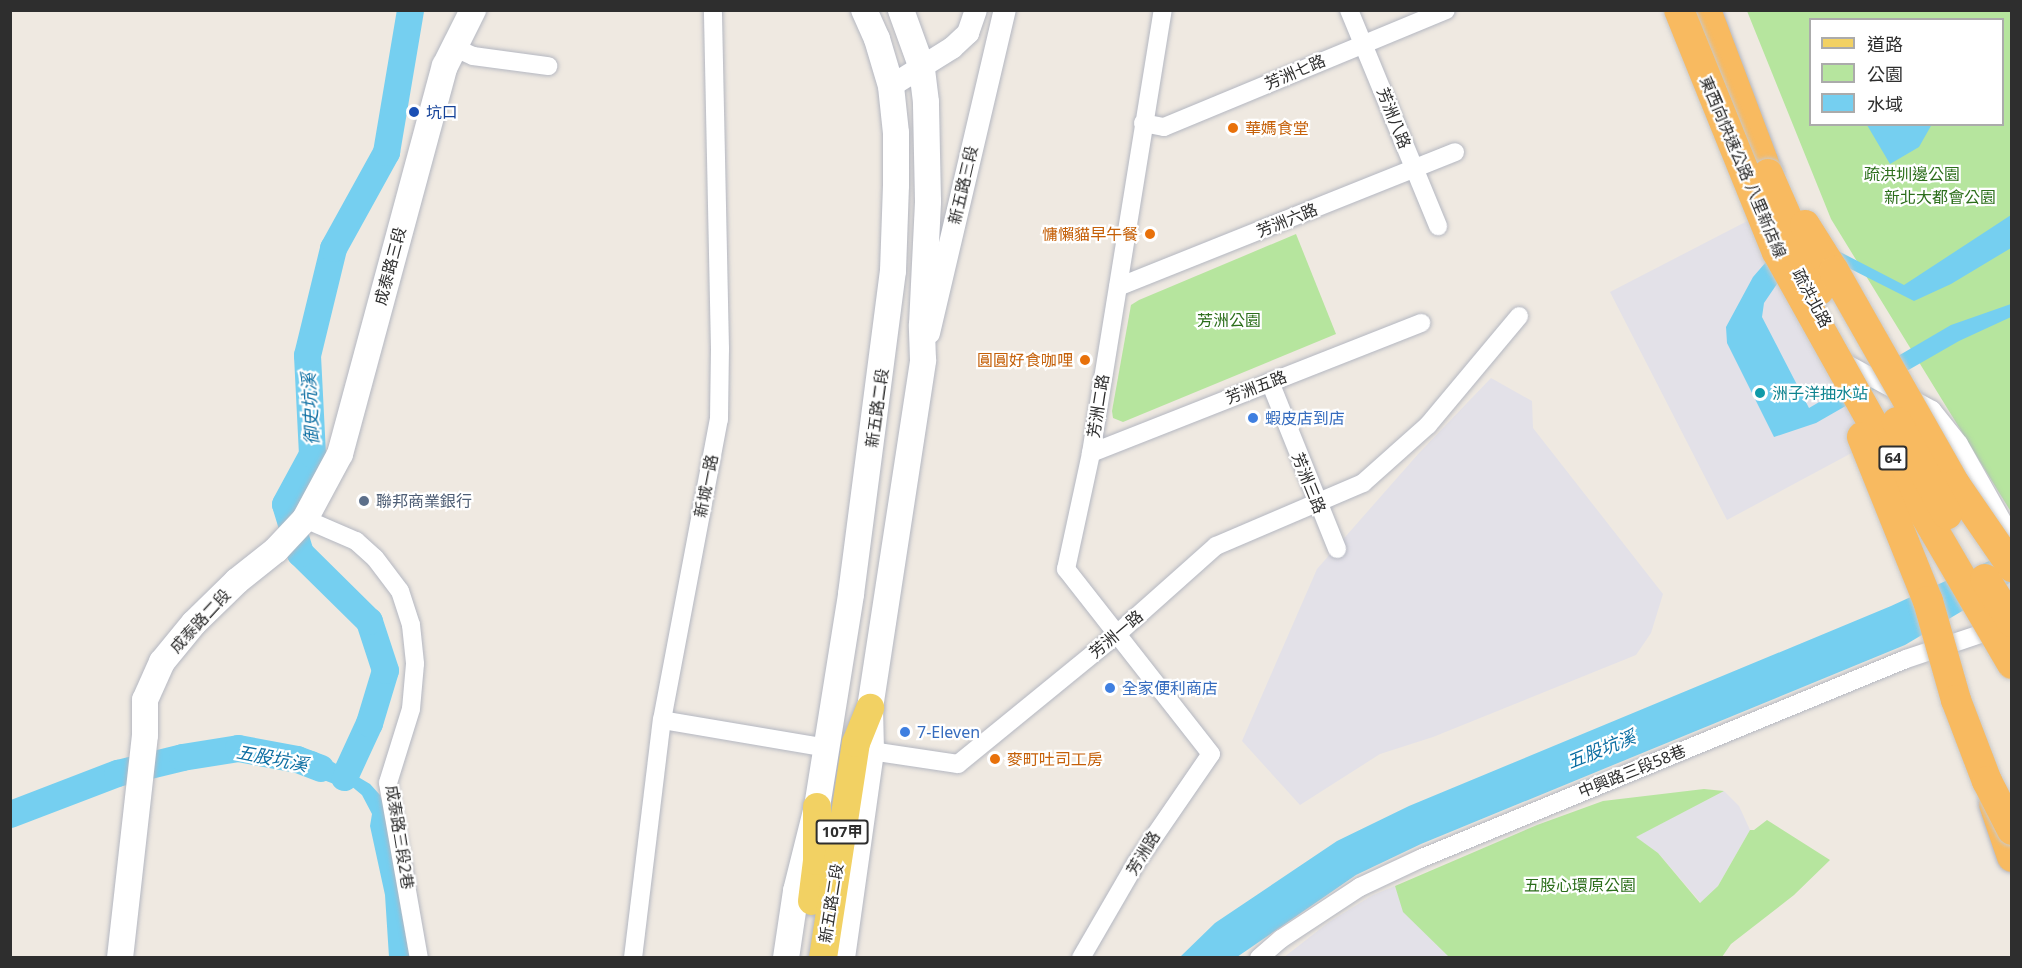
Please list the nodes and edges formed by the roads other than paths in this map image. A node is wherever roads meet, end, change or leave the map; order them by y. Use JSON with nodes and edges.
{"nodes":[{"id":1,"x":473,"y":10,"type":"edge"},
{"id":2,"x":713,"y":10,"type":"edge"},
{"id":3,"x":864,"y":10,"type":"edge"},
{"id":4,"x":901,"y":10,"type":"edge"},
{"id":5,"x":976,"y":10,"type":"edge"},
{"id":6,"x":1005,"y":10,"type":"edge"},
{"id":7,"x":1163,"y":10,"type":"edge"},
{"id":8,"x":1349,"y":10,"type":"edge"},
{"id":9,"x":1446,"y":10,"type":"edge"},
{"id":10,"x":1679,"y":10,"type":"edge"},
{"id":11,"x":1706,"y":10,"type":"edge"},
{"id":12,"x":1363,"y":44,"type":"junction"},
{"id":13,"x":453,"y":47,"type":"junction"},
{"id":14,"x":548,"y":66,"type":"dead end"},
{"id":15,"x":922,"y":68,"type":"junction"},
{"id":16,"x":891,"y":86,"type":"junction"},
{"id":17,"x":1143,"y":123,"type":"junction"},
{"id":18,"x":1455,"y":152,"type":"dead end"},
{"id":19,"x":1415,"y":168,"type":"junction"},
{"id":20,"x":1768,"y":174,"type":"junction"},
{"id":21,"x":1438,"y":226,"type":"dead end"},
{"id":22,"x":1777,"y":252,"type":"junction"},
{"id":23,"x":1118,"y":287,"type":"junction"},
{"id":24,"x":1519,"y":316,"type":"dead end"},
{"id":25,"x":1421,"y":323,"type":"dead end"},
{"id":26,"x":923,"y":360,"type":"junction"},
{"id":27,"x":1847,"y":364,"type":"junction"},
{"id":28,"x":1270,"y":382,"type":"junction"},
{"id":29,"x":1914,"y":399,"type":"junction"},
{"id":30,"x":1878,"y":419,"type":"junction"},
{"id":31,"x":1959,"y":444,"type":"junction"},
{"id":32,"x":1091,"y":453,"type":"junction"},
{"id":33,"x":1911,"y":471,"type":"junction"},
{"id":34,"x":1317,"y":503,"type":"junction"},
{"id":35,"x":304,"y":520,"type":"junction"},
{"id":36,"x":2012,"y":538,"type":"edge"},
{"id":37,"x":1337,"y":549,"type":"dead end"},
{"id":38,"x":276,"y":550,"type":"joint"},
{"id":39,"x":2012,"y":567,"type":"edge"},
{"id":40,"x":1916,"y":585,"type":"dead end"},
{"id":41,"x":2012,"y":622,"type":"edge"},
{"id":42,"x":1116,"y":634,"type":"junction"},
{"id":43,"x":2012,"y":650,"type":"edge"},
{"id":44,"x":2012,"y":664,"type":"edge"},
{"id":45,"x":870,"y":708,"type":"junction"},
{"id":46,"x":662,"y":720,"type":"junction"},
{"id":47,"x":827,"y":748,"type":"junction"},
{"id":48,"x":871,"y":752,"type":"junction"},
{"id":49,"x":1211,"y":754,"type":"joint"},
{"id":50,"x":1987,"y":781,"type":"junction"},
{"id":51,"x":818,"y":807,"type":"junction"},
{"id":52,"x":2012,"y":830,"type":"edge"},
{"id":53,"x":2012,"y":857,"type":"edge"},
{"id":54,"x":120,"y":957,"type":"edge"},
{"id":55,"x":419,"y":957,"type":"edge"},
{"id":56,"x":633,"y":957,"type":"edge"},
{"id":57,"x":786,"y":957,"type":"edge"},
{"id":58,"x":804,"y":957,"type":"edge"},
{"id":59,"x":823,"y":957,"type":"edge"},
{"id":60,"x":842,"y":957,"type":"edge"},
{"id":61,"x":1081,"y":957,"type":"edge"},
{"id":62,"x":1259,"y":957,"type":"edge"}],
"edges":[{"from":1,"to":13,"type":"main road","name":"成泰路三段"},
{"from":2,"to":46,"type":"street","name":"新城一路"},
{"from":3,"to":16,"type":"main road","name":"新五路二段","number":"107甲"},
{"from":4,"to":15,"type":"main road","name":"新五路二段","number":"107甲"},
{"from":5,"to":15,"type":"street"},
{"from":6,"to":26,"type":"street","name":"新五路三段"},
{"from":7,"to":17,"type":"street","name":"芳洲二路"},
{"from":8,"to":12,"type":"street","name":"芳洲八路"},
{"from":9,"to":12,"type":"street","name":"芳洲七路"},
{"from":10,"to":22,"type":"highway","name":"東西向快速公路 八里新店線","number":"64","bridge":true},
{"from":10,"to":27,"type":"street","name":"疏洪北路"},
{"from":11,"to":20,"type":"highway","name":"東西向快速公路 八里新店線","number":"64"},
{"from":12,"to":17,"type":"street","name":"芳洲七路"},
{"from":12,"to":19,"type":"street","name":"芳洲八路"},
{"from":13,"to":14,"type":"street"},
{"from":13,"to":35,"type":"main road","name":"成泰路三段"},
{"from":15,"to":16,"type":"street"},
{"from":15,"to":26,"type":"main road","name":"新五路二段","number":"107甲"},
{"from":16,"to":47,"type":"main road","name":"新五路二段","number":"107甲"},
{"from":17,"to":23,"type":"street","name":"芳洲二路"},
{"from":18,"to":19,"type":"street","name":"芳洲六路"},
{"from":19,"to":21,"type":"street","name":"芳洲八路"},
{"from":19,"to":23,"type":"street","name":"芳洲六路"},
{"from":20,"to":39,"type":"highway","bridge":true},
{"from":20,"to":41,"type":"highway","name":"東西向快速公路 八里新店線","number":"64","bridge":true},
{"from":22,"to":44,"type":"highway","name":"東西向快速公路 八里新店線","number":"64","bridge":true},
{"from":22,"to":50,"type":"highway","bridge":true},
{"from":23,"to":32,"type":"street","name":"芳洲二路"},
{"from":24,"to":34,"type":"street","name":"芳洲一路"},
{"from":25,"to":28,"type":"street","name":"芳洲五路"},
{"from":26,"to":45,"type":"main road","name":"新五路二段","number":"107甲"},
{"from":27,"to":29,"type":"street"},
{"from":27,"to":30,"type":"street","name":"疏洪北路"},
{"from":28,"to":32,"type":"street","name":"芳洲五路"},
{"from":28,"to":34,"type":"street","name":"芳洲三路"},
{"from":29,"to":30,"type":"street"},
{"from":29,"to":31,"type":"street"},
{"from":30,"to":33,"type":"street","name":"疏洪北路"},
{"from":31,"to":33,"type":"street"},
{"from":31,"to":36,"type":"street"},
{"from":32,"to":42,"type":"street","name":"芳洲二路"},
{"from":33,"to":40,"type":"street","name":"疏洪北路"},
{"from":34,"to":37,"type":"street","name":"芳洲三路"},
{"from":34,"to":42,"type":"street","name":"芳洲一路"},
{"from":35,"to":38,"type":"main road","name":"成泰路三段"},
{"from":35,"to":55,"type":"street","name":"成泰路三段2巷"},
{"from":38,"to":54,"type":"main road","name":"成泰路二段"},
{"from":42,"to":48,"type":"street","name":"芳洲一路"},
{"from":42,"to":49,"type":"street","name":"芳洲二路"},
{"from":43,"to":62,"type":"street","name":"中興路三段58巷"},
{"from":45,"to":48,"type":"main road","name":"新五路二段","number":"107甲"},
{"from":45,"to":59,"type":"main road","name":"新五路二段","number":"107甲"},
{"from":46,"to":47,"type":"street"},
{"from":46,"to":56,"type":"street","name":"新城一路"},
{"from":47,"to":51,"type":"main road","name":"新五路二段","number":"107甲"},
{"from":48,"to":60,"type":"main road","name":"新五路二段","number":"107甲"},
{"from":49,"to":61,"type":"street","name":"芳洲路"},
{"from":50,"to":52,"type":"highway","bridge":true},
{"from":50,"to":53,"type":"highway","bridge":true},
{"from":51,"to":57,"type":"main road","name":"新五路二段","number":"107甲"},
{"from":51,"to":58,"type":"main road","name":"新五路二段","number":"107甲"}]}
